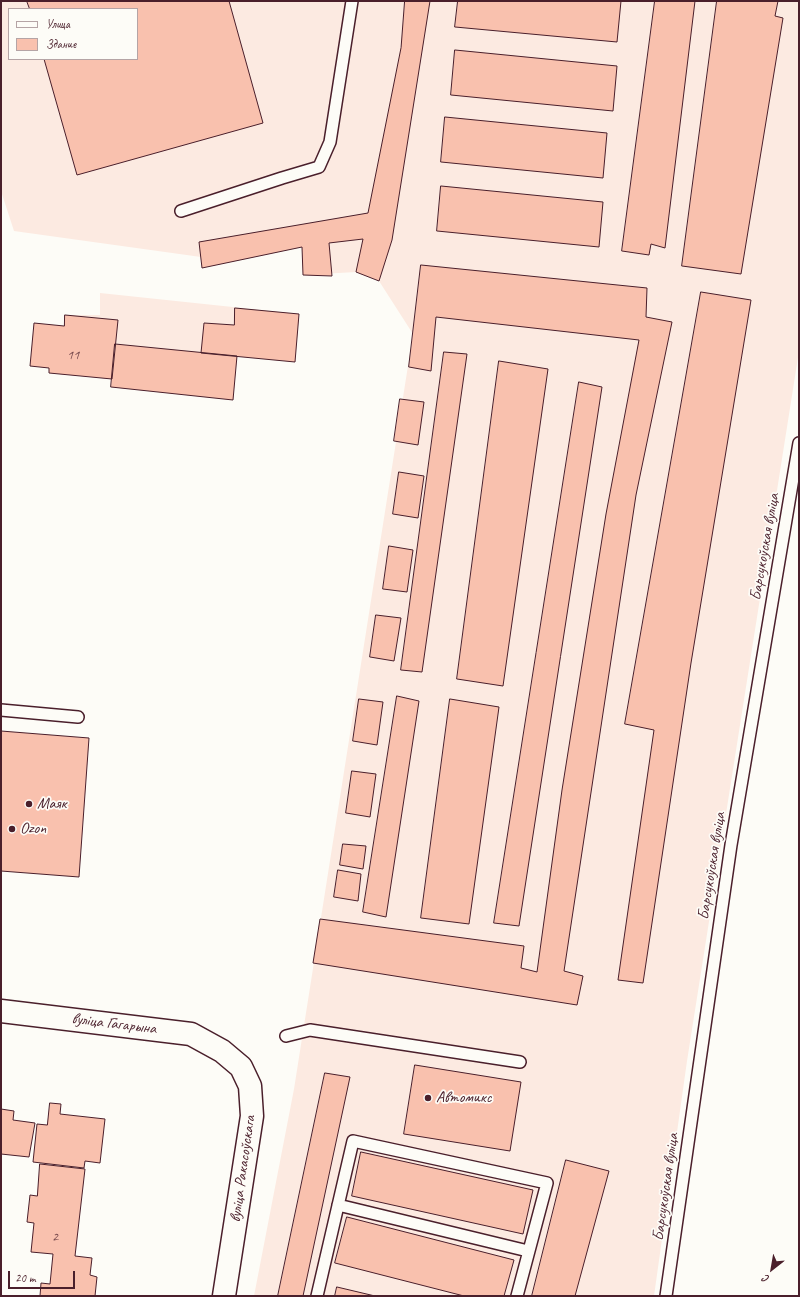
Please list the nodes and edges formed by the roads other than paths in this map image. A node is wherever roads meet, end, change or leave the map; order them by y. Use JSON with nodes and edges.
{"nodes":[{"id":1,"x":352,"y":1,"type":"edge"},
{"id":2,"x":181,"y":211,"type":"dead end"},
{"id":3,"x":799,"y":443,"type":"edge"},
{"id":4,"x":1,"y":710,"type":"edge"},
{"id":5,"x":78,"y":717,"type":"dead end"},
{"id":6,"x":1,"y":1011,"type":"edge"},
{"id":7,"x":286,"y":1036,"type":"dead end"},
{"id":8,"x":222,"y":1051,"type":"joint"},
{"id":9,"x":520,"y":1062,"type":"dead end"},
{"id":10,"x":338,"y":1205,"type":"junction"},
{"id":11,"x":528,"y":1251,"type":"junction"},
{"id":12,"x":224,"y":1296,"type":"edge"},
{"id":13,"x":317,"y":1296,"type":"edge"},
{"id":14,"x":517,"y":1296,"type":"edge"},
{"id":15,"x":666,"y":1296,"type":"edge"}],
"edges":[{"from":1,"to":2,"type":"lane"},
{"from":3,"to":15,"type":"lane","name":"Барсукоўская вуліца"},
{"from":4,"to":5,"type":"lane"},
{"from":6,"to":8,"type":"main road","name":"вуліца Гагарына"},
{"from":7,"to":9,"type":"lane"},
{"from":8,"to":12,"type":"main road","name":"вуліца Ракасоўскага"},
{"from":10,"to":11,"type":"lane"},
{"from":10,"to":11,"type":"lane"},
{"from":10,"to":13,"type":"lane"},
{"from":11,"to":14,"type":"lane"}]}
